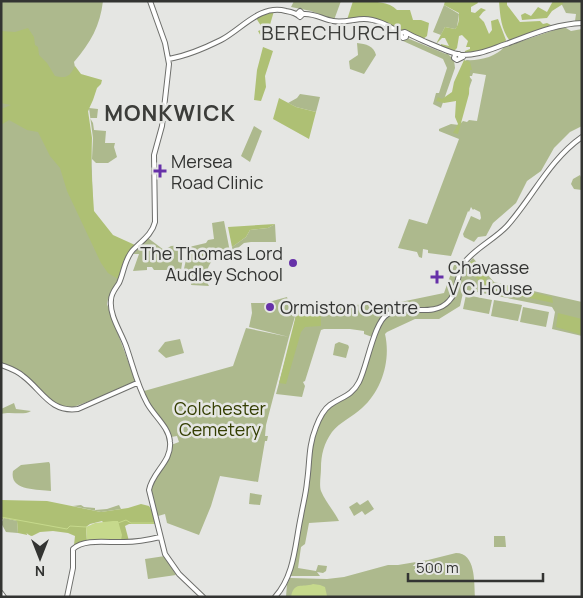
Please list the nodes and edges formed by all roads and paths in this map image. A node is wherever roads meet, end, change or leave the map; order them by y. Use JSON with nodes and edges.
{"nodes":[{"id":1,"x":150,"y":1,"type":"edge"},
{"id":2,"x":582,"y":23,"type":"edge"},
{"id":3,"x":169,"y":59,"type":"junction"},
{"id":4,"x":582,"y":137,"type":"edge"},
{"id":5,"x":1,"y":365,"type":"edge"},
{"id":6,"x":137,"y":383,"type":"junction"},
{"id":7,"x":160,"y":537,"type":"junction"},
{"id":8,"x":1,"y":593,"type":"edge"},
{"id":9,"x":4,"y":597,"type":"edge"},
{"id":10,"x":67,"y":597,"type":"edge"},
{"id":11,"x":203,"y":597,"type":"edge"},
{"id":12,"x":275,"y":597,"type":"edge"}],
"edges":[{"from":1,"to":3,"type":"street"},
{"from":2,"to":3,"type":"street"},
{"from":3,"to":6,"type":"street"},
{"from":4,"to":12,"type":"street"},
{"from":5,"to":6,"type":"street"},
{"from":6,"to":7,"type":"street"},
{"from":7,"to":10,"type":"street"},
{"from":7,"to":11,"type":"street"},
{"from":8,"to":9,"type":"street"}]}
